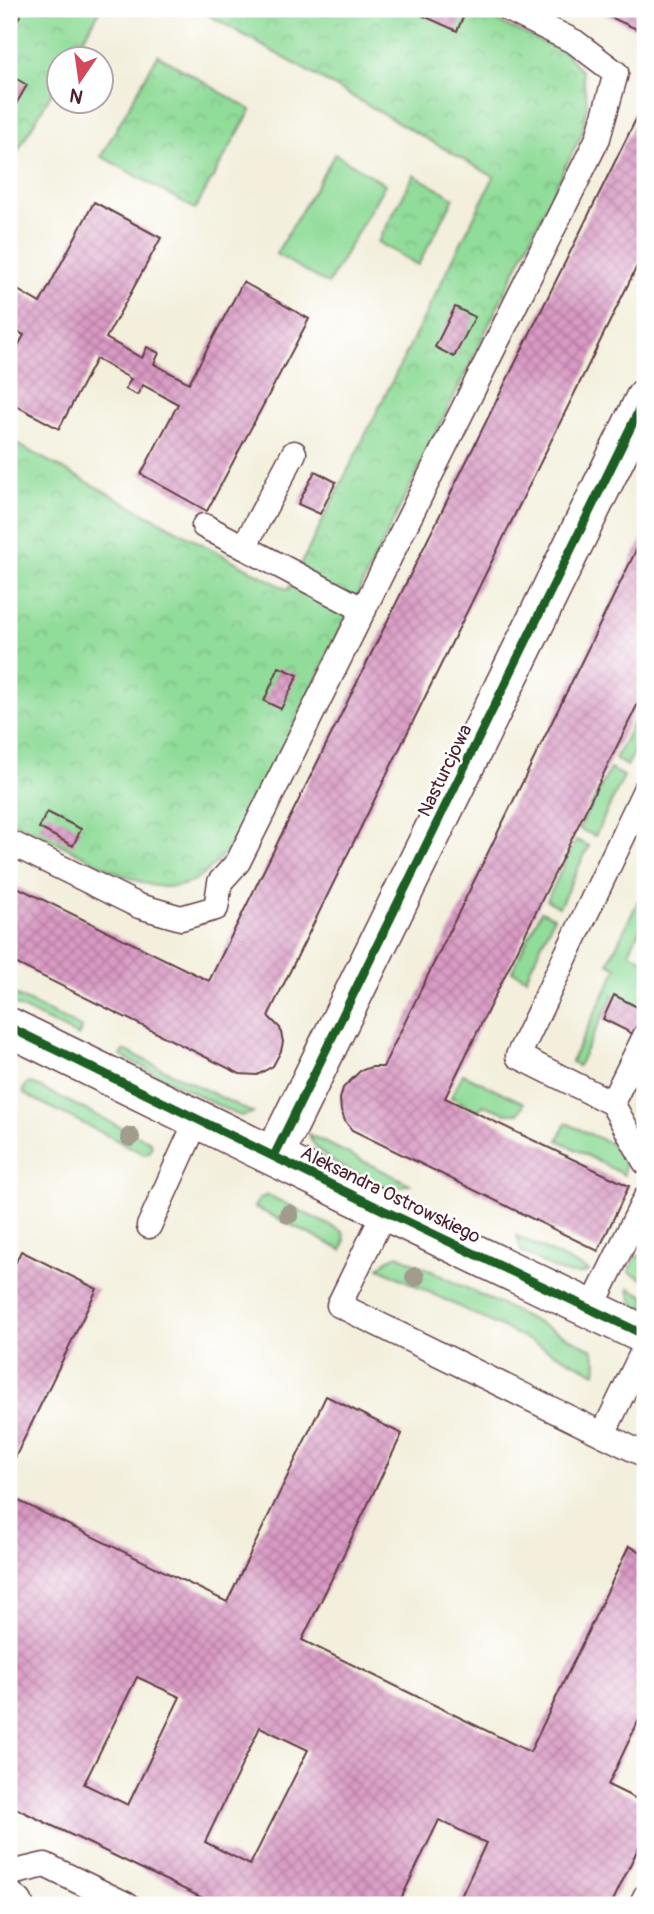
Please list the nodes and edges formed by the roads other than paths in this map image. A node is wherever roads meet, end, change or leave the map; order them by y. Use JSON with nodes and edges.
{"nodes":[{"id":1,"x":508,"y":9,"type":"edge"},
{"id":2,"x":645,"y":398,"type":"edge"},
{"id":3,"x":294,"y":453,"type":"dead end"},
{"id":4,"x":204,"y":526,"type":"dead end"},
{"id":5,"x":244,"y":547,"type":"junction"},
{"id":6,"x":364,"y":610,"type":"junction"},
{"id":7,"x":645,"y":790,"type":"edge"},
{"id":8,"x":9,"y":842,"type":"edge"},
{"id":9,"x":9,"y":1027,"type":"edge"},
{"id":10,"x":645,"y":1036,"type":"edge"},
{"id":11,"x":612,"y":1103,"type":"junction"},
{"id":12,"x":197,"y":1120,"type":"junction"},
{"id":13,"x":274,"y":1156,"type":"junction"},
{"id":14,"x":645,"y":1162,"type":"edge"},
{"id":15,"x":645,"y":1199,"type":"edge"},
{"id":16,"x":385,"y":1211,"type":"junction"},
{"id":17,"x":149,"y":1226,"type":"dead end"},
{"id":18,"x":645,"y":1236,"type":"edge"},
{"id":19,"x":622,"y":1249,"type":"junction"},
{"id":20,"x":592,"y":1309,"type":"junction"},
{"id":21,"x":645,"y":1335,"type":"edge"},
{"id":22,"x":645,"y":1348,"type":"edge"},
{"id":23,"x":603,"y":1434,"type":"junction"},
{"id":24,"x":645,"y":1455,"type":"edge"},
{"id":25,"x":11,"y":1893,"type":"edge"},
{"id":26,"x":645,"y":1897,"type":"edge"},
{"id":27,"x":127,"y":1905,"type":"edge"},
{"id":28,"x":641,"y":1905,"type":"edge"}],
"edges":[{"from":1,"to":6,"type":"lane"},
{"from":2,"to":13,"type":"street","name":"Nasturcjowa"},
{"from":3,"to":5,"type":"lane"},
{"from":4,"to":5,"type":"lane"},
{"from":5,"to":6,"type":"lane"},
{"from":6,"to":8,"type":"lane"},
{"from":7,"to":11,"type":"lane"},
{"from":9,"to":12,"type":"street","name":"Aleksandra Ostrowskiego"},
{"from":10,"to":11,"type":"lane"},
{"from":11,"to":14,"type":"lane"},
{"from":12,"to":13,"type":"street","name":"Aleksandra Ostrowskiego"},
{"from":12,"to":17,"type":"lane"},
{"from":13,"to":16,"type":"street","name":"Aleksandra Ostrowskiego"},
{"from":15,"to":19,"type":"lane"},
{"from":16,"to":20,"type":"street","name":"Aleksandra Ostrowskiego"},
{"from":16,"to":23,"type":"lane"},
{"from":18,"to":19,"type":"lane"},
{"from":19,"to":20,"type":"lane"},
{"from":20,"to":21,"type":"street","name":"Aleksandra Ostrowskiego"},
{"from":22,"to":23,"type":"lane"},
{"from":23,"to":24,"type":"lane"},
{"from":25,"to":27,"type":"lane"},
{"from":26,"to":28,"type":"lane"}]}
